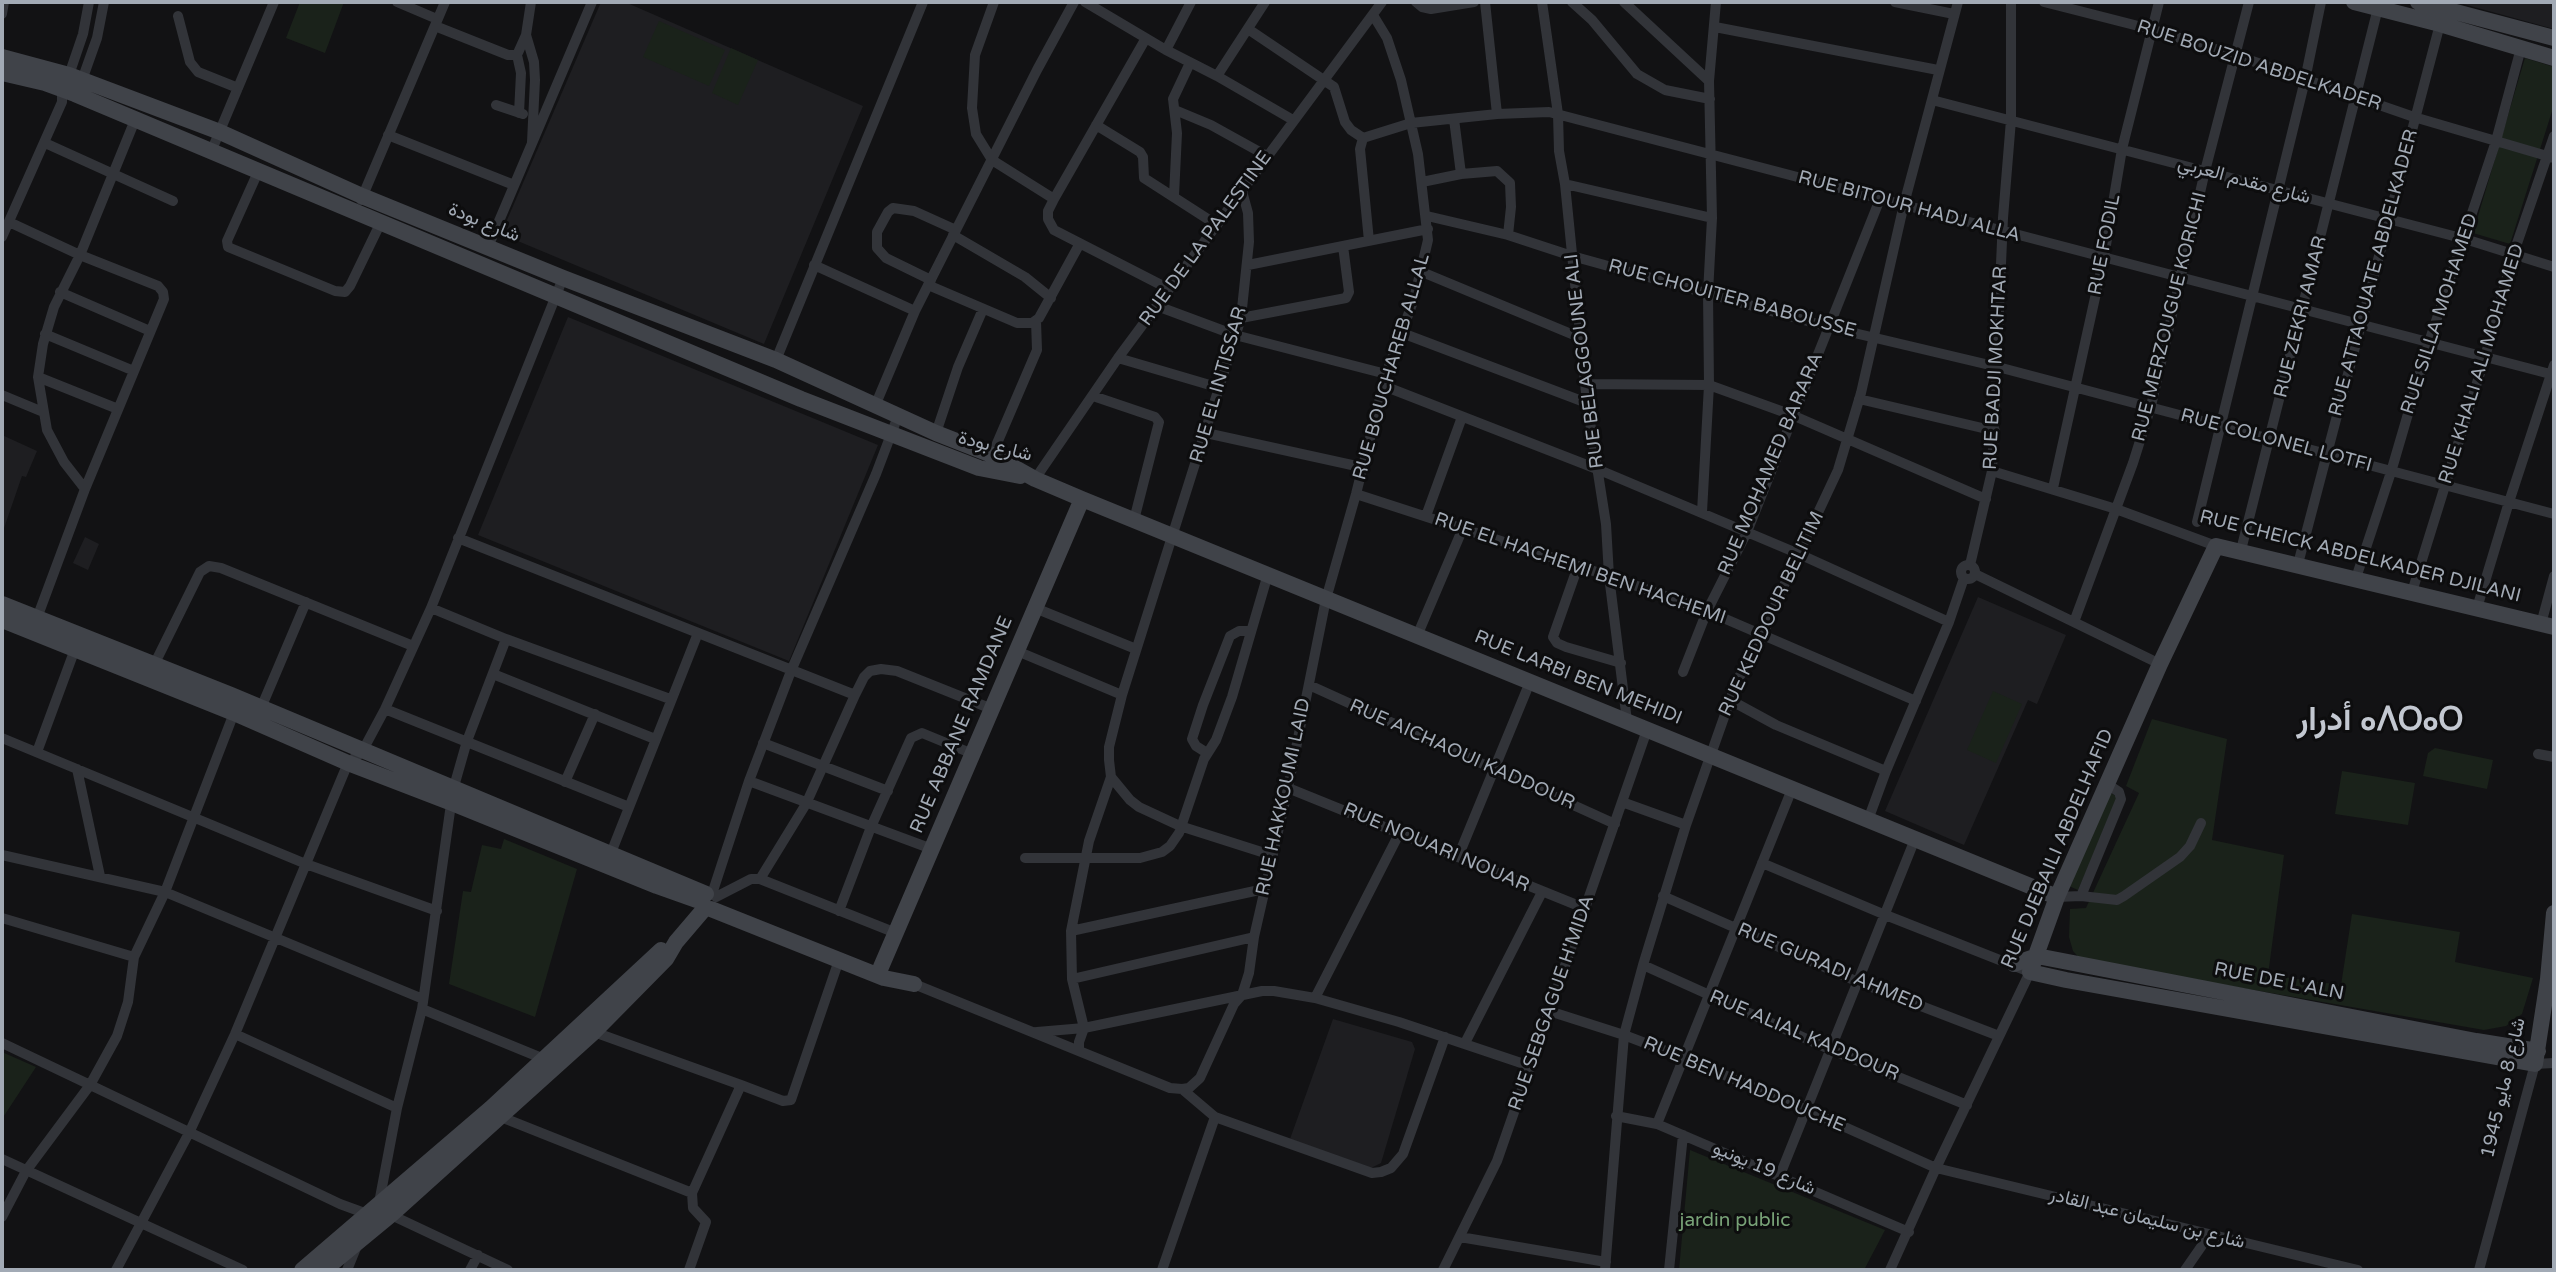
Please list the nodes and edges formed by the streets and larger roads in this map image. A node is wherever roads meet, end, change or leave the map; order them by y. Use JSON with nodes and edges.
{"nodes":[{"id":1,"x":4,"y":2,"type":"edge"},
{"id":2,"x":89,"y":2,"type":"edge"},
{"id":3,"x":104,"y":2,"type":"edge"},
{"id":4,"x":274,"y":2,"type":"edge"},
{"id":5,"x":397,"y":2,"type":"edge"},
{"id":6,"x":444,"y":2,"type":"edge"},
{"id":7,"x":531,"y":2,"type":"edge"},
{"id":8,"x":592,"y":2,"type":"edge"},
{"id":9,"x":922,"y":2,"type":"edge"},
{"id":10,"x":994,"y":2,"type":"edge"},
{"id":11,"x":1074,"y":2,"type":"edge"},
{"id":12,"x":1085,"y":2,"type":"edge"},
{"id":13,"x":1113,"y":2,"type":"edge"},
{"id":14,"x":1191,"y":2,"type":"edge"},
{"id":15,"x":1265,"y":2,"type":"edge"},
{"id":16,"x":1382,"y":2,"type":"edge"},
{"id":17,"x":1416,"y":2,"type":"edge"},
{"id":18,"x":1474,"y":2,"type":"edge"},
{"id":19,"x":1485,"y":2,"type":"edge"},
{"id":20,"x":1542,"y":2,"type":"edge"},
{"id":21,"x":1572,"y":2,"type":"edge"},
{"id":22,"x":1624,"y":2,"type":"edge"},
{"id":23,"x":1716,"y":2,"type":"edge"},
{"id":24,"x":1895,"y":2,"type":"edge"},
{"id":25,"x":1958,"y":2,"type":"edge"},
{"id":26,"x":2011,"y":2,"type":"edge"},
{"id":27,"x":2043,"y":2,"type":"edge"},
{"id":28,"x":2159,"y":2,"type":"edge"},
{"id":29,"x":2249,"y":2,"type":"edge"},
{"id":30,"x":2321,"y":2,"type":"edge"},
{"id":31,"x":2354,"y":2,"type":"edge"},
{"id":32,"x":2418,"y":2,"type":"edge"},
{"id":33,"x":2379,"y":4,"type":"edge"},
{"id":34,"x":1106,"y":13,"type":"junction"},
{"id":35,"x":2,"y":14,"type":"edge"},
{"id":36,"x":1954,"y":14,"type":"junction"},
{"id":37,"x":1373,"y":15,"type":"junction"},
{"id":38,"x":178,"y":16,"type":"dead end"},
{"id":39,"x":436,"y":22,"type":"junction"},
{"id":40,"x":2440,"y":24,"type":"junction"},
{"id":41,"x":1715,"y":27,"type":"junction"},
{"id":42,"x":1248,"y":29,"type":"junction"},
{"id":43,"x":2154,"y":30,"type":"junction"},
{"id":44,"x":526,"y":35,"type":"junction"},
{"id":45,"x":1146,"y":38,"type":"junction"},
{"id":46,"x":2554,"y":38,"type":"edge"},
{"id":47,"x":2521,"y":48,"type":"junction"},
{"id":48,"x":1166,"y":50,"type":"junction"},
{"id":49,"x":2235,"y":54,"type":"junction"},
{"id":50,"x":517,"y":55,"type":"junction"},
{"id":51,"x":2,"y":57,"type":"edge"},
{"id":52,"x":2554,"y":58,"type":"edge"},
{"id":53,"x":1190,"y":62,"type":"junction"},
{"id":54,"x":1938,"y":70,"type":"junction"},
{"id":55,"x":2,"y":73,"type":"edge"},
{"id":56,"x":1217,"y":76,"type":"junction"},
{"id":57,"x":1324,"y":80,"type":"junction"},
{"id":58,"x":2305,"y":80,"type":"junction"},
{"id":59,"x":1709,"y":81,"type":"junction"},
{"id":60,"x":70,"y":88,"type":"junction"},
{"id":61,"x":238,"y":88,"type":"junction"},
{"id":62,"x":2354,"y":96,"type":"junction"},
{"id":63,"x":1710,"y":99,"type":"junction"},
{"id":64,"x":1932,"y":100,"type":"junction"},
{"id":65,"x":496,"y":105,"type":"dead end"},
{"id":66,"x":1175,"y":110,"type":"junction"},
{"id":67,"x":519,"y":113,"type":"junction"},
{"id":68,"x":1497,"y":114,"type":"junction"},
{"id":69,"x":1558,"y":114,"type":"junction"},
{"id":70,"x":533,"y":117,"type":"junction"},
{"id":71,"x":2414,"y":117,"type":"junction"},
{"id":72,"x":1454,"y":119,"type":"junction"},
{"id":73,"x":135,"y":120,"type":"junction"},
{"id":74,"x":1293,"y":120,"type":"junction"},
{"id":75,"x":2011,"y":120,"type":"junction"},
{"id":76,"x":1411,"y":123,"type":"junction"},
{"id":77,"x":1096,"y":125,"type":"junction"},
{"id":78,"x":220,"y":132,"type":"junction"},
{"id":79,"x":388,"y":135,"type":"junction"},
{"id":80,"x":2554,"y":136,"type":"edge"},
{"id":81,"x":1363,"y":138,"type":"junction"},
{"id":82,"x":2497,"y":141,"type":"junction"},
{"id":83,"x":45,"y":143,"type":"junction"},
{"id":84,"x":531,"y":149,"type":"junction"},
{"id":85,"x":2122,"y":149,"type":"junction"},
{"id":86,"x":211,"y":152,"type":"junction"},
{"id":87,"x":1710,"y":155,"type":"junction"},
{"id":88,"x":1267,"y":156,"type":"junction"},
{"id":89,"x":2551,"y":157,"type":"edge"},
{"id":90,"x":992,"y":160,"type":"junction"},
{"id":91,"x":2206,"y":171,"type":"junction"},
{"id":92,"x":258,"y":172,"type":"junction"},
{"id":93,"x":113,"y":174,"type":"junction"},
{"id":94,"x":1461,"y":174,"type":"junction"},
{"id":95,"x":1422,"y":182,"type":"junction"},
{"id":96,"x":1565,"y":184,"type":"junction"},
{"id":97,"x":514,"y":185,"type":"junction"},
{"id":98,"x":2277,"y":190,"type":"junction"},
{"id":99,"x":1242,"y":191,"type":"junction"},
{"id":100,"x":362,"y":196,"type":"junction"},
{"id":101,"x":1174,"y":196,"type":"junction"},
{"id":102,"x":1054,"y":199,"type":"junction"},
{"id":103,"x":1880,"y":199,"type":"junction"},
{"id":104,"x":173,"y":201,"type":"dead end"},
{"id":105,"x":2328,"y":202,"type":"junction"},
{"id":106,"x":1904,"y":204,"type":"junction"},
{"id":107,"x":356,"y":212,"type":"junction"},
{"id":108,"x":1427,"y":216,"type":"junction"},
{"id":109,"x":1712,"y":218,"type":"junction"},
{"id":110,"x":2390,"y":219,"type":"junction"},
{"id":111,"x":9,"y":222,"type":"junction"},
{"id":112,"x":381,"y":222,"type":"junction"},
{"id":113,"x":1217,"y":225,"type":"junction"},
{"id":114,"x":1428,"y":229,"type":"junction"},
{"id":115,"x":2004,"y":231,"type":"junction"},
{"id":116,"x":954,"y":232,"type":"junction"},
{"id":117,"x":1508,"y":235,"type":"junction"},
{"id":118,"x":2,"y":237,"type":"edge"},
{"id":119,"x":2465,"y":239,"type":"junction"},
{"id":120,"x":1369,"y":241,"type":"junction"},
{"id":121,"x":1079,"y":245,"type":"junction"},
{"id":122,"x":1343,"y":246,"type":"junction"},
{"id":123,"x":488,"y":247,"type":"junction"},
{"id":124,"x":80,"y":255,"type":"junction"},
{"id":125,"x":2513,"y":255,"type":"junction"},
{"id":126,"x":1572,"y":256,"type":"junction"},
{"id":127,"x":2104,"y":257,"type":"junction"},
{"id":128,"x":814,"y":265,"type":"junction"},
{"id":129,"x":1248,"y":265,"type":"junction"},
{"id":130,"x":2554,"y":268,"type":"edge"},
{"id":131,"x":1422,"y":272,"type":"junction"},
{"id":132,"x":563,"y":278,"type":"junction"},
{"id":133,"x":2181,"y":278,"type":"junction"},
{"id":134,"x":929,"y":282,"type":"junction"},
{"id":135,"x":1169,"y":289,"type":"junction"},
{"id":136,"x":61,"y":292,"type":"junction"},
{"id":137,"x":1707,"y":293,"type":"junction"},
{"id":138,"x":556,"y":295,"type":"junction"},
{"id":139,"x":2251,"y":296,"type":"junction"},
{"id":140,"x":1051,"y":298,"type":"junction"},
{"id":141,"x":1157,"y":306,"type":"junction"},
{"id":142,"x":983,"y":309,"type":"junction"},
{"id":143,"x":2304,"y":310,"type":"junction"},
{"id":144,"x":915,"y":311,"type":"junction"},
{"id":145,"x":1241,"y":318,"type":"junction"},
{"id":146,"x":1036,"y":321,"type":"junction"},
{"id":147,"x":2361,"y":324,"type":"junction"},
{"id":148,"x":1829,"y":327,"type":"junction"},
{"id":149,"x":150,"y":331,"type":"junction"},
{"id":150,"x":1402,"y":333,"type":"junction"},
{"id":151,"x":45,"y":334,"type":"junction"},
{"id":152,"x":1235,"y":335,"type":"junction"},
{"id":153,"x":1581,"y":338,"type":"junction"},
{"id":154,"x":1874,"y":338,"type":"junction"},
{"id":155,"x":2429,"y":342,"type":"junction"},
{"id":156,"x":2485,"y":357,"type":"junction"},
{"id":157,"x":1118,"y":358,"type":"junction"},
{"id":158,"x":776,"y":360,"type":"junction"},
{"id":159,"x":1998,"y":367,"type":"junction"},
{"id":160,"x":134,"y":371,"type":"junction"},
{"id":161,"x":2553,"y":371,"type":"edge"},
{"id":162,"x":1386,"y":374,"type":"junction"},
{"id":163,"x":38,"y":377,"type":"junction"},
{"id":164,"x":1586,"y":384,"type":"junction"},
{"id":165,"x":1709,"y":385,"type":"junction"},
{"id":166,"x":1384,"y":386,"type":"junction"},
{"id":167,"x":2075,"y":387,"type":"junction"},
{"id":168,"x":1220,"y":388,"type":"junction"},
{"id":169,"x":2,"y":394,"type":"edge"},
{"id":170,"x":1093,"y":396,"type":"junction"},
{"id":171,"x":1859,"y":399,"type":"junction"},
{"id":172,"x":1587,"y":403,"type":"junction"},
{"id":173,"x":875,"y":406,"type":"junction"},
{"id":174,"x":2151,"y":406,"type":"junction"},
{"id":175,"x":118,"y":409,"type":"junction"},
{"id":176,"x":43,"y":412,"type":"junction"},
{"id":177,"x":1792,"y":415,"type":"junction"},
{"id":178,"x":898,"y":416,"type":"junction"},
{"id":179,"x":1462,"y":416,"type":"junction"},
{"id":180,"x":2220,"y":427,"type":"junction"},
{"id":181,"x":1995,"y":431,"type":"junction"},
{"id":182,"x":936,"y":433,"type":"junction"},
{"id":183,"x":1206,"y":433,"type":"junction"},
{"id":184,"x":891,"y":434,"type":"junction"},
{"id":185,"x":2271,"y":439,"type":"junction"},
{"id":186,"x":1847,"y":440,"type":"junction"},
{"id":187,"x":2327,"y":454,"type":"junction"},
{"id":188,"x":992,"y":455,"type":"junction"},
{"id":189,"x":1361,"y":467,"type":"junction"},
{"id":190,"x":1597,"y":468,"type":"junction"},
{"id":191,"x":1992,"y":471,"type":"junction"},
{"id":192,"x":2391,"y":472,"type":"junction"},
{"id":193,"x":1035,"y":479,"type":"junction"},
{"id":194,"x":2445,"y":487,"type":"junction"},
{"id":195,"x":2053,"y":488,"type":"junction"},
{"id":196,"x":85,"y":489,"type":"junction"},
{"id":197,"x":1356,"y":494,"type":"junction"},
{"id":198,"x":1082,"y":499,"type":"junction"},
{"id":199,"x":1986,"y":499,"type":"junction"},
{"id":200,"x":2509,"y":502,"type":"junction"},
{"id":201,"x":2116,"y":509,"type":"junction"},
{"id":202,"x":1702,"y":513,"type":"junction"},
{"id":203,"x":2554,"y":514,"type":"edge"},
{"id":204,"x":1426,"y":516,"type":"junction"},
{"id":205,"x":1134,"y":520,"type":"junction"},
{"id":206,"x":2197,"y":522,"type":"dead end"},
{"id":207,"x":1463,"y":528,"type":"junction"},
{"id":208,"x":1746,"y":532,"type":"junction"},
{"id":209,"x":1173,"y":536,"type":"junction"},
{"id":210,"x":458,"y":538,"type":"junction"},
{"id":211,"x":2216,"y":546,"type":"junction"},
{"id":212,"x":2241,"y":550,"type":"junction"},
{"id":213,"x":1799,"y":554,"type":"junction"},
{"id":214,"x":2298,"y":564,"type":"junction"},
{"id":215,"x":1578,"y":566,"type":"junction"},
{"id":216,"x":1970,"y":572,"type":"junction"},
{"id":217,"x":1268,"y":574,"type":"junction"},
{"id":218,"x":1609,"y":576,"type":"junction"},
{"id":219,"x":2554,"y":576,"type":"edge"},
{"id":220,"x":2356,"y":578,"type":"junction"},
{"id":221,"x":2412,"y":592,"type":"junction"},
{"id":222,"x":1326,"y":598,"type":"junction"},
{"id":223,"x":306,"y":602,"type":"junction"},
{"id":224,"x":2,"y":604,"type":"edge"},
{"id":225,"x":431,"y":608,"type":"junction"},
{"id":226,"x":1035,"y":608,"type":"junction"},
{"id":227,"x":2477,"y":608,"type":"junction"},
{"id":228,"x":1707,"y":611,"type":"junction"},
{"id":229,"x":37,"y":618,"type":"junction"},
{"id":230,"x":2,"y":620,"type":"edge"},
{"id":231,"x":1949,"y":622,"type":"junction"},
{"id":232,"x":2074,"y":622,"type":"junction"},
{"id":233,"x":2548,"y":625,"type":"edge"},
{"id":234,"x":1251,"y":631,"type":"junction"},
{"id":235,"x":698,"y":633,"type":"junction"},
{"id":236,"x":1762,"y":634,"type":"junction"},
{"id":237,"x":1418,"y":636,"type":"junction"},
{"id":238,"x":506,"y":639,"type":"junction"},
{"id":239,"x":413,"y":646,"type":"junction"},
{"id":240,"x":75,"y":649,"type":"junction"},
{"id":241,"x":1136,"y":649,"type":"junction"},
{"id":242,"x":1017,"y":651,"type":"junction"},
{"id":243,"x":1220,"y":659,"type":"junction"},
{"id":244,"x":1621,"y":663,"type":"junction"},
{"id":245,"x":2160,"y":664,"type":"junction"},
{"id":246,"x":154,"y":665,"type":"junction"},
{"id":247,"x":1241,"y":665,"type":"junction"},
{"id":248,"x":791,"y":671,"type":"junction"},
{"id":249,"x":1683,"y":672,"type":"dead end"},
{"id":250,"x":493,"y":674,"type":"junction"},
{"id":251,"x":1530,"y":682,"type":"junction"},
{"id":252,"x":1309,"y":685,"type":"junction"},
{"id":253,"x":855,"y":695,"type":"junction"},
{"id":254,"x":1122,"y":695,"type":"junction"},
{"id":255,"x":670,"y":699,"type":"junction"},
{"id":256,"x":1730,"y":700,"type":"junction"},
{"id":257,"x":1916,"y":701,"type":"junction"},
{"id":258,"x":261,"y":708,"type":"junction"},
{"id":259,"x":385,"y":709,"type":"junction"},
{"id":260,"x":992,"y":709,"type":"junction"},
{"id":261,"x":234,"y":713,"type":"junction"},
{"id":262,"x":595,"y":714,"type":"junction"},
{"id":263,"x":1627,"y":721,"type":"junction"},
{"id":264,"x":1647,"y":730,"type":"junction"},
{"id":265,"x":2,"y":738,"type":"edge"},
{"id":266,"x":655,"y":739,"type":"junction"},
{"id":267,"x":467,"y":741,"type":"junction"},
{"id":268,"x":763,"y":743,"type":"junction"},
{"id":269,"x":37,"y":752,"type":"junction"},
{"id":270,"x":362,"y":752,"type":"junction"},
{"id":271,"x":1207,"y":753,"type":"junction"},
{"id":272,"x":972,"y":754,"type":"junction"},
{"id":273,"x":2538,"y":754,"type":"dead end"},
{"id":274,"x":1711,"y":756,"type":"junction"},
{"id":275,"x":2554,"y":757,"type":"edge"},
{"id":276,"x":348,"y":764,"type":"junction"},
{"id":277,"x":824,"y":767,"type":"junction"},
{"id":278,"x":77,"y":769,"type":"junction"},
{"id":279,"x":1495,"y":769,"type":"junction"},
{"id":280,"x":1886,"y":771,"type":"junction"},
{"id":281,"x":1111,"y":777,"type":"junction"},
{"id":282,"x":749,"y":781,"type":"junction"},
{"id":283,"x":565,"y":782,"type":"junction"},
{"id":284,"x":2107,"y":784,"type":"junction"},
{"id":285,"x":1288,"y":788,"type":"junction"},
{"id":286,"x":1792,"y":789,"type":"junction"},
{"id":287,"x":888,"y":791,"type":"junction"},
{"id":288,"x":453,"y":796,"type":"junction"},
{"id":289,"x":1622,"y":802,"type":"junction"},
{"id":290,"x":806,"y":804,"type":"junction"},
{"id":291,"x":628,"y":807,"type":"junction"},
{"id":292,"x":194,"y":818,"type":"junction"},
{"id":293,"x":1868,"y":820,"type":"junction"},
{"id":294,"x":2201,"y":823,"type":"dead end"},
{"id":295,"x":1615,"y":824,"type":"junction"},
{"id":296,"x":1686,"y":825,"type":"junction"},
{"id":297,"x":1180,"y":826,"type":"junction"},
{"id":298,"x":871,"y":827,"type":"junction"},
{"id":299,"x":1400,"y":832,"type":"junction"},
{"id":300,"x":1915,"y":839,"type":"junction"},
{"id":301,"x":932,"y":849,"type":"junction"},
{"id":302,"x":611,"y":853,"type":"junction"},
{"id":303,"x":2,"y":855,"type":"edge"},
{"id":304,"x":1271,"y":855,"type":"junction"},
{"id":305,"x":1458,"y":857,"type":"junction"},
{"id":306,"x":1025,"y":858,"type":"dead end"},
{"id":307,"x":1085,"y":859,"type":"junction"},
{"id":308,"x":1762,"y":863,"type":"junction"},
{"id":309,"x":306,"y":864,"type":"junction"},
{"id":310,"x":100,"y":876,"type":"junction"},
{"id":311,"x":760,"y":878,"type":"junction"},
{"id":312,"x":1264,"y":889,"type":"junction"},
{"id":313,"x":165,"y":892,"type":"junction"},
{"id":314,"x":1542,"y":892,"type":"junction"},
{"id":315,"x":1663,"y":896,"type":"junction"},
{"id":316,"x":2081,"y":896,"type":"junction"},
{"id":317,"x":2057,"y":897,"type":"junction"},
{"id":318,"x":710,"y":900,"type":"junction"},
{"id":319,"x":1584,"y":908,"type":"junction"},
{"id":320,"x":437,"y":911,"type":"junction"},
{"id":321,"x":839,"y":911,"type":"junction"},
{"id":322,"x":2554,"y":913,"type":"edge"},
{"id":323,"x":1883,"y":914,"type":"junction"},
{"id":324,"x":2,"y":918,"type":"edge"},
{"id":325,"x":1735,"y":928,"type":"junction"},
{"id":326,"x":1071,"y":931,"type":"junction"},
{"id":327,"x":895,"y":933,"type":"junction"},
{"id":328,"x":796,"y":937,"type":"junction"},
{"id":329,"x":1254,"y":937,"type":"junction"},
{"id":330,"x":276,"y":939,"type":"junction"},
{"id":331,"x":676,"y":942,"type":"junction"},
{"id":332,"x":134,"y":957,"type":"junction"},
{"id":333,"x":839,"y":960,"type":"junction"},
{"id":334,"x":2014,"y":964,"type":"joint"},
{"id":335,"x":2033,"y":964,"type":"junction"},
{"id":336,"x":1643,"y":965,"type":"junction"},
{"id":337,"x":881,"y":967,"type":"junction"},
{"id":338,"x":1072,"y":979,"type":"junction"},
{"id":339,"x":2551,"y":979,"type":"edge"},
{"id":340,"x":1856,"y":981,"type":"junction"},
{"id":341,"x":914,"y":984,"type":"junction"},
{"id":342,"x":1708,"y":994,"type":"junction"},
{"id":343,"x":1242,"y":995,"type":"junction"},
{"id":344,"x":1315,"y":998,"type":"junction"},
{"id":345,"x":422,"y":1004,"type":"junction"},
{"id":346,"x":1549,"y":1011,"type":"junction"},
{"id":347,"x":1084,"y":1028,"type":"junction"},
{"id":348,"x":1030,"y":1031,"type":"junction"},
{"id":349,"x":594,"y":1032,"type":"junction"},
{"id":350,"x":235,"y":1034,"type":"junction"},
{"id":351,"x":1624,"y":1035,"type":"junction"},
{"id":352,"x":1445,"y":1037,"type":"junction"},
{"id":353,"x":1999,"y":1037,"type":"junction"},
{"id":354,"x":2,"y":1043,"type":"edge"},
{"id":355,"x":1465,"y":1043,"type":"junction"},
{"id":356,"x":1829,"y":1049,"type":"junction"},
{"id":357,"x":1079,"y":1051,"type":"junction"},
{"id":358,"x":1685,"y":1058,"type":"junction"},
{"id":359,"x":544,"y":1059,"type":"junction"},
{"id":360,"x":2544,"y":1060,"type":"edge"},
{"id":361,"x":1530,"y":1066,"type":"junction"},
{"id":362,"x":90,"y":1085,"type":"junction"},
{"id":363,"x":741,"y":1085,"type":"junction"},
{"id":364,"x":1182,"y":1089,"type":"junction"},
{"id":365,"x":1967,"y":1105,"type":"junction"},
{"id":366,"x":397,"y":1108,"type":"junction"},
{"id":367,"x":1807,"y":1110,"type":"junction"},
{"id":368,"x":1616,"y":1116,"type":"junction"},
{"id":369,"x":501,"y":1117,"type":"junction"},
{"id":370,"x":1215,"y":1117,"type":"junction"},
{"id":371,"x":1657,"y":1124,"type":"junction"},
{"id":372,"x":189,"y":1133,"type":"junction"},
{"id":373,"x":1684,"y":1135,"type":"junction"},
{"id":374,"x":2,"y":1159,"type":"edge"},
{"id":375,"x":1936,"y":1168,"type":"junction"},
{"id":376,"x":26,"y":1171,"type":"junction"},
{"id":377,"x":1780,"y":1175,"type":"junction"},
{"id":378,"x":692,"y":1193,"type":"junction"},
{"id":379,"x":386,"y":1208,"type":"junction"},
{"id":380,"x":366,"y":1215,"type":"junction"},
{"id":381,"x":2,"y":1217,"type":"edge"},
{"id":382,"x":142,"y":1224,"type":"junction"},
{"id":383,"x":1909,"y":1232,"type":"junction"},
{"id":384,"x":2210,"y":1234,"type":"junction"},
{"id":385,"x":1460,"y":1237,"type":"junction"},
{"id":386,"x":358,"y":1242,"type":"junction"},
{"id":387,"x":478,"y":1255,"type":"junction"},
{"id":388,"x":1605,"y":1266,"type":"edge"},
{"id":389,"x":116,"y":1270,"type":"edge"},
{"id":390,"x":243,"y":1270,"type":"edge"},
{"id":391,"x":302,"y":1270,"type":"edge"},
{"id":392,"x":324,"y":1270,"type":"edge"},
{"id":393,"x":348,"y":1270,"type":"edge"},
{"id":394,"x":471,"y":1270,"type":"edge"},
{"id":395,"x":508,"y":1270,"type":"edge"},
{"id":396,"x":689,"y":1270,"type":"edge"},
{"id":397,"x":1162,"y":1270,"type":"edge"},
{"id":398,"x":1443,"y":1270,"type":"edge"},
{"id":399,"x":1669,"y":1270,"type":"edge"},
{"id":400,"x":1890,"y":1270,"type":"edge"},
{"id":401,"x":2186,"y":1270,"type":"edge"},
{"id":402,"x":2358,"y":1270,"type":"edge"},
{"id":403,"x":2479,"y":1270,"type":"edge"}],
"edges":[{"from":1,"to":35,"type":"street"},
{"from":2,"to":60,"type":"street"},
{"from":3,"to":60,"type":"street"},
{"from":4,"to":61,"type":"street"},
{"from":5,"to":39,"type":"street"},
{"from":6,"to":39,"type":"street"},
{"from":7,"to":44,"type":"street"},
{"from":8,"to":84,"type":"street"},
{"from":9,"to":128,"type":"street"},
{"from":10,"to":90,"type":"street"},
{"from":11,"to":90,"type":"street"},
{"from":12,"to":34,"type":"street"},
{"from":13,"to":34,"type":"street"},
{"from":14,"to":48,"type":"street"},
{"from":15,"to":42,"type":"street"},
{"from":16,"to":37,"type":"street","name":"RUE DE LA PALESTINE"},
{"from":17,"to":18,"type":"street"},
{"from":19,"to":68,"type":"street"},
{"from":20,"to":69,"type":"street","name":"RUE BELAGGOUNE ALI"},
{"from":21,"to":63,"type":"street"},
{"from":22,"to":59,"type":"street"},
{"from":23,"to":41,"type":"street"},
{"from":24,"to":36,"type":"street"},
{"from":25,"to":36,"type":"street","name":"RUE KEDDOUR BELITIM"},
{"from":26,"to":75,"type":"street","name":"RUE BADJI MOKHTAR"},
{"from":27,"to":43,"type":"street","name":"RUE BOUZID ABDELKADER"},
{"from":28,"to":43,"type":"street","name":"RUE FODIL"},
{"from":29,"to":49,"type":"street","name":"RUE MERZOUGUE KORICHI"},
{"from":30,"to":58,"type":"street"},
{"from":31,"to":33,"type":"street"},
{"from":32,"to":46,"type":"street"},
{"from":33,"to":40,"type":"street"},
{"from":33,"to":62,"type":"street","name":"RUE ZEKRI AMAR"},
{"from":34,"to":45,"type":"street"},
{"from":36,"to":54,"type":"street","name":"RUE KEDDOUR BELITIM"},
{"from":37,"to":57,"type":"street","name":"RUE DE LA PALESTINE"},
{"from":37,"to":76,"type":"street","name":"RUE BOUCHAREB ALLAL"},
{"from":38,"to":61,"type":"street"},
{"from":39,"to":50,"type":"street"},
{"from":39,"to":79,"type":"street"},
{"from":40,"to":47,"type":"street"},
{"from":40,"to":71,"type":"street","name":"RUE ATTAOUATE ABDELKADER"},
{"from":41,"to":54,"type":"street"},
{"from":41,"to":59,"type":"street"},
{"from":42,"to":56,"type":"street"},
{"from":42,"to":57,"type":"street"},
{"from":43,"to":49,"type":"street","name":"RUE BOUZID ABDELKADER"},
{"from":43,"to":85,"type":"street","name":"RUE FODIL"},
{"from":44,"to":50,"type":"street"},
{"from":44,"to":70,"type":"street"},
{"from":45,"to":48,"type":"street"},
{"from":45,"to":77,"type":"street"},
{"from":47,"to":52,"type":"street"},
{"from":47,"to":82,"type":"street","name":"RUE SILLA MOHAMED"},
{"from":48,"to":53,"type":"street"},
{"from":49,"to":58,"type":"street","name":"RUE BOUZID ABDELKADER"},
{"from":49,"to":91,"type":"street","name":"RUE MERZOUGUE KORICHI"},
{"from":50,"to":67,"type":"street"},
{"from":51,"to":60,"type":"street"},
{"from":53,"to":56,"type":"street"},
{"from":53,"to":66,"type":"street"},
{"from":54,"to":64,"type":"street","name":"RUE KEDDOUR BELITIM"},
{"from":55,"to":60,"type":"street"},
{"from":56,"to":74,"type":"street"},
{"from":57,"to":74,"type":"street","name":"RUE DE LA PALESTINE"},
{"from":57,"to":81,"type":"street"},
{"from":58,"to":62,"type":"street","name":"RUE BOUZID ABDELKADER"},
{"from":58,"to":98,"type":"street"},
{"from":59,"to":63,"type":"street"},
{"from":60,"to":73,"type":"street","name":"شارع بودة"},
{"from":60,"to":78,"type":"street","name":"شارع بودة"},
{"from":60,"to":83,"type":"street"},
{"from":61,"to":78,"type":"street"},
{"from":62,"to":71,"type":"street","name":"RUE BOUZID ABDELKADER"},
{"from":62,"to":105,"type":"street","name":"RUE ZEKRI AMAR"},
{"from":63,"to":87,"type":"street"},
{"from":64,"to":75,"type":"street","name":"شارع مقدم العربي"},
{"from":64,"to":106,"type":"street","name":"RUE KEDDOUR BELITIM"},
{"from":65,"to":67,"type":"street"},
{"from":66,"to":88,"type":"street"},
{"from":66,"to":101,"type":"street"},
{"from":67,"to":70,"type":"street"},
{"from":68,"to":69,"type":"street","name":"RUE BITOUR HADJ ALLA"},
{"from":68,"to":72,"type":"street","name":"RUE BITOUR HADJ ALLA"},
{"from":69,"to":87,"type":"street","name":"RUE BITOUR HADJ ALLA"},
{"from":69,"to":96,"type":"street","name":"RUE BELAGGOUNE ALI"},
{"from":70,"to":84,"type":"street"},
{"from":71,"to":82,"type":"street","name":"RUE BOUZID ABDELKADER"},
{"from":71,"to":110,"type":"street","name":"RUE ATTAOUATE ABDELKADER"},
{"from":72,"to":76,"type":"street","name":"RUE BITOUR HADJ ALLA"},
{"from":72,"to":94,"type":"street"},
{"from":73,"to":86,"type":"street","name":"شارع بودة"},
{"from":73,"to":93,"type":"street"},
{"from":74,"to":88,"type":"street","name":"RUE DE LA PALESTINE"},
{"from":75,"to":85,"type":"street","name":"شارع مقدم العربي"},
{"from":75,"to":115,"type":"street","name":"RUE BADJI MOKHTAR"},
{"from":76,"to":81,"type":"street","name":"RUE BITOUR HADJ ALLA"},
{"from":76,"to":95,"type":"street","name":"RUE BOUCHAREB ALLAL"},
{"from":77,"to":101,"type":"street"},
{"from":77,"to":102,"type":"street"},
{"from":78,"to":86,"type":"street"},
{"from":78,"to":100,"type":"street","name":"شارع بودة"},
{"from":79,"to":97,"type":"street"},
{"from":79,"to":100,"type":"street"},
{"from":80,"to":89,"type":"street","name":"RUE KHALI ALI MOHAMED"},
{"from":81,"to":120,"type":"street"},
{"from":82,"to":89,"type":"street","name":"RUE BOUZID ABDELKADER"},
{"from":82,"to":119,"type":"street","name":"RUE SILLA MOHAMED"},
{"from":83,"to":93,"type":"street"},
{"from":83,"to":111,"type":"street"},
{"from":84,"to":97,"type":"street"},
{"from":85,"to":91,"type":"street","name":"شارع مقدم العربي"},
{"from":85,"to":127,"type":"street","name":"RUE FODIL"},
{"from":86,"to":92,"type":"street","name":"شارع بودة"},
{"from":87,"to":103,"type":"street","name":"RUE BITOUR HADJ ALLA"},
{"from":87,"to":109,"type":"street"},
{"from":88,"to":99,"type":"street","name":"RUE DE LA PALESTINE"},
{"from":89,"to":125,"type":"street","name":"RUE KHALI ALI MOHAMED"},
{"from":90,"to":102,"type":"street"},
{"from":90,"to":116,"type":"street"},
{"from":91,"to":98,"type":"street","name":"شارع مقدم العربي"},
{"from":91,"to":133,"type":"street","name":"RUE MERZOUGUE KORICHI"},
{"from":92,"to":107,"type":"street","name":"شارع بودة"},
{"from":92,"to":112,"type":"street"},
{"from":93,"to":104,"type":"street"},
{"from":93,"to":124,"type":"street"},
{"from":94,"to":95,"type":"street"},
{"from":94,"to":117,"type":"street"},
{"from":95,"to":108,"type":"street","name":"RUE BOUCHAREB ALLAL"},
{"from":96,"to":109,"type":"street"},
{"from":96,"to":126,"type":"street","name":"RUE BELAGGOUNE ALI"},
{"from":97,"to":123,"type":"street"},
{"from":98,"to":105,"type":"street","name":"شارع مقدم العربي"},
{"from":98,"to":139,"type":"street"},
{"from":99,"to":113,"type":"street","name":"RUE DE LA PALESTINE"},
{"from":99,"to":129,"type":"street","name":"RUE EL INTISSAR"},
{"from":100,"to":107,"type":"street"},
{"from":100,"to":123,"type":"street","name":"شارع بودة"},
{"from":101,"to":113,"type":"street"},
{"from":102,"to":121,"type":"street"},
{"from":103,"to":106,"type":"street","name":"RUE BITOUR HADJ ALLA"},
{"from":103,"to":148,"type":"street","name":"RUE MOHAMED BARARA"},
{"from":105,"to":110,"type":"street","name":"شارع مقدم العربي"},
{"from":105,"to":143,"type":"street","name":"RUE ZEKRI AMAR"},
{"from":106,"to":115,"type":"street","name":"RUE BITOUR HADJ ALLA"},
{"from":106,"to":154,"type":"street","name":"RUE KEDDOUR BELITIM"},
{"from":107,"to":112,"type":"street","name":"شارع بودة"},
{"from":108,"to":114,"type":"street","name":"RUE BOUCHAREB ALLAL"},
{"from":108,"to":117,"type":"street","name":"RUE CHOUITER BABOUSSE"},
{"from":109,"to":137,"type":"street"},
{"from":110,"to":119,"type":"street","name":"شارع مقدم العربي"},
{"from":110,"to":147,"type":"street","name":"RUE ATTAOUATE ABDELKADER"},
{"from":111,"to":118,"type":"street"},
{"from":111,"to":124,"type":"street"},
{"from":112,"to":138,"type":"street","name":"شارع بودة"},
{"from":113,"to":135,"type":"street","name":"RUE DE LA PALESTINE"},
{"from":114,"to":120,"type":"street"},
{"from":114,"to":131,"type":"street","name":"RUE BOUCHAREB ALLAL"},
{"from":115,"to":127,"type":"street","name":"RUE BITOUR HADJ ALLA"},
{"from":115,"to":159,"type":"street","name":"RUE BADJI MOKHTAR"},
{"from":116,"to":134,"type":"street"},
{"from":116,"to":134,"type":"street"},
{"from":116,"to":140,"type":"street"},
{"from":117,"to":126,"type":"street","name":"RUE CHOUITER BABOUSSE"},
{"from":119,"to":125,"type":"street","name":"شارع مقدم العربي"},
{"from":119,"to":155,"type":"street","name":"RUE SILLA MOHAMED"},
{"from":120,"to":122,"type":"street"},
{"from":121,"to":135,"type":"street"},
{"from":121,"to":140,"type":"street"},
{"from":122,"to":129,"type":"street"},
{"from":122,"to":145,"type":"street"},
{"from":123,"to":132,"type":"street","name":"شارع بودة"},
{"from":124,"to":136,"type":"street"},
{"from":124,"to":149,"type":"street"},
{"from":125,"to":130,"type":"street","name":"شارع مقدم العربي"},
{"from":125,"to":156,"type":"street","name":"RUE KHALI ALI MOHAMED"},
{"from":126,"to":137,"type":"street","name":"RUE CHOUITER BABOUSSE"},
{"from":126,"to":153,"type":"street","name":"RUE BELAGGOUNE ALI"},
{"from":127,"to":133,"type":"street","name":"RUE BITOUR HADJ ALLA"},
{"from":127,"to":167,"type":"street","name":"RUE FODIL"},
{"from":128,"to":144,"type":"street"},
{"from":128,"to":158,"type":"street"},
{"from":129,"to":145,"type":"street","name":"RUE EL INTISSAR"},
{"from":131,"to":150,"type":"street","name":"RUE BOUCHAREB ALLAL"},
{"from":131,"to":153,"type":"street"},
{"from":132,"to":138,"type":"street"},
{"from":132,"to":158,"type":"street","name":"شارع بودة"},
{"from":133,"to":139,"type":"street","name":"RUE BITOUR HADJ ALLA"},
{"from":133,"to":174,"type":"street","name":"RUE MERZOUGUE KORICHI"},
{"from":134,"to":142,"type":"street"},
{"from":134,"to":144,"type":"street"},
{"from":135,"to":141,"type":"street","name":"RUE DE LA PALESTINE"},
{"from":136,"to":149,"type":"street"},
{"from":136,"to":151,"type":"street"},
{"from":137,"to":148,"type":"street","name":"RUE CHOUITER BABOUSSE"},
{"from":137,"to":165,"type":"street"},
{"from":138,"to":184,"type":"street","name":"شارع بودة"},
{"from":138,"to":210,"type":"street"},
{"from":139,"to":143,"type":"street","name":"RUE BITOUR HADJ ALLA"},
{"from":139,"to":180,"type":"street"},
{"from":140,"to":146,"type":"street"},
{"from":141,"to":152,"type":"street"},
{"from":141,"to":157,"type":"street","name":"RUE DE LA PALESTINE"},
{"from":142,"to":146,"type":"street"},
{"from":142,"to":182,"type":"street"},
{"from":143,"to":147,"type":"street","name":"RUE BITOUR HADJ ALLA"},
{"from":143,"to":185,"type":"street","name":"RUE ZEKRI AMAR"},
{"from":144,"to":173,"type":"street"},
{"from":145,"to":152,"type":"street","name":"RUE EL INTISSAR"},
{"from":146,"to":188,"type":"street"},
{"from":147,"to":155,"type":"street","name":"RUE BITOUR HADJ ALLA"},
{"from":147,"to":187,"type":"street","name":"RUE ATTAOUATE ABDELKADER"},
{"from":148,"to":154,"type":"street","name":"RUE CHOUITER BABOUSSE"},
{"from":148,"to":177,"type":"street","name":"RUE MOHAMED BARARA"},
{"from":149,"to":160,"type":"street"},
{"from":150,"to":162,"type":"street","name":"RUE BOUCHAREB ALLAL"},
{"from":150,"to":172,"type":"street"},
{"from":151,"to":160,"type":"street"},
{"from":151,"to":163,"type":"street"},
{"from":152,"to":162,"type":"street"},
{"from":152,"to":168,"type":"street","name":"RUE EL INTISSAR"},
{"from":153,"to":164,"type":"street","name":"RUE BELAGGOUNE ALI"},
{"from":154,"to":159,"type":"street","name":"RUE CHOUITER BABOUSSE"},
{"from":154,"to":171,"type":"street","name":"RUE KEDDOUR BELITIM"},
{"from":155,"to":156,"type":"street","name":"RUE BITOUR HADJ ALLA"},
{"from":155,"to":192,"type":"street","name":"RUE SILLA MOHAMED"},
{"from":156,"to":161,"type":"street","name":"RUE BITOUR HADJ ALLA"},
{"from":156,"to":194,"type":"street","name":"RUE KHALI ALI MOHAMED"},
{"from":157,"to":168,"type":"street"},
{"from":157,"to":170,"type":"street","name":"RUE DE LA PALESTINE"},
{"from":158,"to":173,"type":"street","name":"شارع بودة"},
{"from":159,"to":167,"type":"street","name":"RUE COLONEL LOTFI"},
{"from":159,"to":181,"type":"street","name":"RUE BADJI MOKHTAR"},
{"from":160,"to":175,"type":"street"},
{"from":161,"to":200,"type":"street"},
{"from":162,"to":166,"type":"street","name":"RUE BOUCHAREB ALLAL"},
{"from":163,"to":175,"type":"street"},
{"from":163,"to":176,"type":"street"},
{"from":164,"to":165,"type":"street"},
{"from":164,"to":172,"type":"street","name":"RUE BELAGGOUNE ALI"},
{"from":165,"to":177,"type":"street"},
{"from":165,"to":202,"type":"street"},
{"from":166,"to":179,"type":"street"},
{"from":166,"to":189,"type":"street","name":"RUE BOUCHAREB ALLAL"},
{"from":167,"to":174,"type":"street","name":"RUE COLONEL LOTFI"},
{"from":167,"to":195,"type":"street","name":"RUE FODIL"},
{"from":168,"to":183,"type":"street","name":"RUE EL INTISSAR"},
{"from":169,"to":176,"type":"street"},
{"from":170,"to":193,"type":"street","name":"RUE DE LA PALESTINE"},
{"from":170,"to":205,"type":"street"},
{"from":171,"to":181,"type":"street"},
{"from":171,"to":186,"type":"street","name":"RUE KEDDOUR BELITIM"},
{"from":172,"to":190,"type":"street","name":"RUE BELAGGOUNE ALI"},
{"from":173,"to":178,"type":"street","name":"شارع بودة"},
{"from":174,"to":180,"type":"street","name":"RUE COLONEL LOTFI"},
{"from":174,"to":201,"type":"street","name":"RUE MERZOUGUE KORICHI"},
{"from":175,"to":196,"type":"street"},
{"from":176,"to":196,"type":"street"},
{"from":177,"to":186,"type":"street"},
{"from":177,"to":208,"type":"street","name":"RUE MOHAMED BARARA"},
{"from":178,"to":182,"type":"street","name":"شارع بودة"},
{"from":178,"to":184,"type":"street"},
{"from":179,"to":190,"type":"street"},
{"from":179,"to":204,"type":"street"},
{"from":180,"to":185,"type":"street","name":"RUE COLONEL LOTFI"},
{"from":180,"to":206,"type":"street"},
{"from":181,"to":191,"type":"street","name":"RUE BADJI MOKHTAR"},
{"from":182,"to":188,"type":"street","name":"شارع بودة"},
{"from":183,"to":189,"type":"street"},
{"from":183,"to":209,"type":"street","name":"RUE EL INTISSAR"},
{"from":184,"to":193,"type":"street","name":"شارع بودة"},
{"from":184,"to":248,"type":"street"},
{"from":185,"to":187,"type":"street","name":"RUE COLONEL LOTFI"},
{"from":185,"to":212,"type":"street","name":"RUE ZEKRI AMAR"},
{"from":186,"to":199,"type":"street"},
{"from":186,"to":213,"type":"street","name":"RUE KEDDOUR BELITIM"},
{"from":187,"to":192,"type":"street","name":"RUE COLONEL LOTFI"},
{"from":187,"to":214,"type":"street","name":"RUE ATTAOUATE ABDELKADER"},
{"from":188,"to":193,"type":"street","name":"شارع بودة"},
{"from":189,"to":197,"type":"street","name":"RUE BOUCHAREB ALLAL"},
{"from":190,"to":202,"type":"street"},
{"from":190,"to":218,"type":"street","name":"RUE BELAGGOUNE ALI"},
{"from":191,"to":195,"type":"street","name":"RUE CHEICK ABDELKADER DJILANI"},
{"from":191,"to":199,"type":"street","name":"RUE BADJI MOKHTAR"},
{"from":192,"to":194,"type":"street","name":"RUE COLONEL LOTFI"},
{"from":192,"to":220,"type":"street","name":"RUE SILLA MOHAMED"},
{"from":193,"to":198,"type":"street","name":"RUE LARBI BEN MEHIDI"},
{"from":194,"to":200,"type":"street","name":"RUE COLONEL LOTFI"},
{"from":194,"to":221,"type":"street","name":"RUE KHALI ALI MOHAMED"},
{"from":195,"to":201,"type":"street","name":"RUE CHEICK ABDELKADER DJILANI"},
{"from":196,"to":229,"type":"street"},
{"from":197,"to":204,"type":"street","name":"RUE EL HACHEMI BEN HACHEMI"},
{"from":197,"to":222,"type":"street","name":"RUE BOUCHAREB ALLAL"},
{"from":198,"to":205,"type":"street","name":"RUE LARBI BEN MEHIDI"},
{"from":198,"to":226,"type":"street","name":"RUE ABBANE RAMDANE"},
{"from":199,"to":216,"type":"street","name":"RUE BADJI MOKHTAR"},
{"from":200,"to":203,"type":"street","name":"RUE COLONEL LOTFI"},
{"from":200,"to":227,"type":"street"},
{"from":201,"to":211,"type":"street","name":"RUE CHEICK ABDELKADER DJILANI"},
{"from":201,"to":232,"type":"street","name":"RUE MERZOUGUE KORICHI"},
{"from":202,"to":208,"type":"street"},
{"from":204,"to":207,"type":"street","name":"RUE EL HACHEMI BEN HACHEMI"},
{"from":205,"to":209,"type":"street","name":"RUE LARBI BEN MEHIDI"},
{"from":207,"to":215,"type":"street","name":"RUE EL HACHEMI BEN HACHEMI"},
{"from":207,"to":237,"type":"street"},
{"from":208,"to":213,"type":"street"},
{"from":208,"to":228,"type":"street","name":"RUE MOHAMED BARARA"},
{"from":209,"to":217,"type":"street","name":"RUE LARBI BEN MEHIDI"},
{"from":209,"to":241,"type":"street","name":"RUE EL INTISSAR"},
{"from":210,"to":225,"type":"street"},
{"from":210,"to":235,"type":"street"},
{"from":211,"to":212,"type":"street","name":"RUE CHEICK ABDELKADER DJILANI"},
{"from":211,"to":245,"type":"street","name":"RUE DJEBAILI ABDELHAFID"},
{"from":212,"to":214,"type":"street","name":"RUE CHEICK ABDELKADER DJILANI"},
{"from":213,"to":231,"type":"street"},
{"from":213,"to":236,"type":"street","name":"RUE KEDDOUR BELITIM"},
{"from":214,"to":220,"type":"street","name":"RUE CHEICK ABDELKADER DJILANI"},
{"from":215,"to":218,"type":"street","name":"RUE EL HACHEMI BEN HACHEMI"},
{"from":215,"to":244,"type":"street"},
{"from":216,"to":231,"type":"street","name":"RUE BADJI MOKHTAR"},
{"from":216,"to":232,"type":"street"},
{"from":217,"to":222,"type":"street","name":"RUE LARBI BEN MEHIDI"},
{"from":217,"to":234,"type":"street"},
{"from":218,"to":228,"type":"street","name":"RUE EL HACHEMI BEN HACHEMI"},
{"from":218,"to":244,"type":"street","name":"RUE BELAGGOUNE ALI"},
{"from":219,"to":233,"type":"street"},
{"from":220,"to":221,"type":"street","name":"RUE CHEICK ABDELKADER DJILANI"},
{"from":221,"to":227,"type":"street","name":"RUE CHEICK ABDELKADER DJILANI"},
{"from":222,"to":237,"type":"street","name":"RUE LARBI BEN MEHIDI"},
{"from":222,"to":252,"type":"street","name":"RUE HAKKOUMI LAID"},
{"from":223,"to":239,"type":"street"},
{"from":223,"to":246,"type":"street"},
{"from":223,"to":258,"type":"street"},
{"from":224,"to":229,"type":"street"},
{"from":225,"to":238,"type":"street"},
{"from":225,"to":239,"type":"street"},
{"from":226,"to":241,"type":"street"},
{"from":226,"to":242,"type":"street","name":"RUE ABBANE RAMDANE"},
{"from":227,"to":233,"type":"street","name":"RUE CHEICK ABDELKADER DJILANI"},
{"from":228,"to":236,"type":"street","name":"RUE EL HACHEMI BEN HACHEMI"},
{"from":228,"to":249,"type":"street","name":"RUE MOHAMED BARARA"},
{"from":229,"to":246,"type":"street"},
{"from":230,"to":240,"type":"street"},
{"from":231,"to":257,"type":"street","name":"RUE BADJI MOKHTAR"},
{"from":232,"to":245,"type":"street"},
{"from":234,"to":243,"type":"street"},
{"from":234,"to":247,"type":"street"},
{"from":235,"to":248,"type":"street"},
{"from":235,"to":255,"type":"street"},
{"from":236,"to":256,"type":"street","name":"RUE KEDDOUR BELITIM"},
{"from":236,"to":257,"type":"street","name":"RUE EL HACHEMI BEN HACHEMI"},
{"from":237,"to":251,"type":"street","name":"RUE LARBI BEN MEHIDI"},
{"from":238,"to":250,"type":"street"},
{"from":238,"to":255,"type":"street"},
{"from":239,"to":259,"type":"street"},
{"from":240,"to":261,"type":"street"},
{"from":240,"to":269,"type":"street"},
{"from":241,"to":254,"type":"street","name":"RUE EL INTISSAR"},
{"from":242,"to":254,"type":"street"},
{"from":242,"to":260,"type":"street","name":"RUE ABBANE RAMDANE"},
{"from":243,"to":247,"type":"street"},
{"from":243,"to":271,"type":"street"},
{"from":244,"to":263,"type":"street","name":"RUE BELAGGOUNE ALI"},
{"from":245,"to":284,"type":"street","name":"RUE DJEBAILI ABDELHAFID"},
{"from":246,"to":258,"type":"street"},
{"from":247,"to":271,"type":"street"},
{"from":248,"to":253,"type":"street"},
{"from":248,"to":268,"type":"street"},
{"from":250,"to":262,"type":"street"},
{"from":250,"to":267,"type":"street"},
{"from":251,"to":263,"type":"street","name":"RUE LARBI BEN MEHIDI"},
{"from":251,"to":279,"type":"street"},
{"from":252,"to":279,"type":"street","name":"RUE AICHAOUI KADDOUR"},
{"from":252,"to":285,"type":"street","name":"RUE HAKKOUMI LAID"},
{"from":253,"to":260,"type":"street"},
{"from":253,"to":277,"type":"street"},
{"from":254,"to":281,"type":"street","name":"RUE EL INTISSAR"},
{"from":255,"to":266,"type":"street"},
{"from":256,"to":274,"type":"street","name":"RUE KEDDOUR BELITIM"},
{"from":256,"to":280,"type":"street"},
{"from":257,"to":280,"type":"street","name":"RUE BADJI MOKHTAR"},
{"from":258,"to":270,"type":"street"},
{"from":259,"to":267,"type":"street"},
{"from":259,"to":270,"type":"street"},
{"from":260,"to":272,"type":"street","name":"RUE ABBANE RAMDANE"},
{"from":261,"to":276,"type":"street"},
{"from":261,"to":292,"type":"street"},
{"from":262,"to":266,"type":"street"},
{"from":262,"to":283,"type":"street"},
{"from":263,"to":264,"type":"street","name":"RUE LARBI BEN MEHIDI"},
{"from":264,"to":274,"type":"street","name":"RUE LARBI BEN MEHIDI"},
{"from":264,"to":289,"type":"street","name":"RUE SEBGAGUE H'MIDA"},
{"from":265,"to":269,"type":"street"},
{"from":266,"to":291,"type":"street"},
{"from":267,"to":283,"type":"street"},
{"from":267,"to":288,"type":"street"},
{"from":268,"to":277,"type":"street"},
{"from":268,"to":282,"type":"street"},
{"from":269,"to":278,"type":"street"},
{"from":270,"to":276,"type":"street"},
{"from":270,"to":288,"type":"street"},
{"from":271,"to":297,"type":"street"},
{"from":272,"to":287,"type":"street"},
{"from":272,"to":301,"type":"street","name":"RUE ABBANE RAMDANE"},
{"from":273,"to":275,"type":"street"},
{"from":274,"to":286,"type":"street","name":"RUE LARBI BEN MEHIDI"},
{"from":274,"to":296,"type":"street","name":"RUE KEDDOUR BELITIM"},
{"from":276,"to":288,"type":"street"},
{"from":276,"to":309,"type":"street"},
{"from":277,"to":287,"type":"street"},
{"from":277,"to":290,"type":"street"},
{"from":278,"to":292,"type":"street"},
{"from":278,"to":310,"type":"street"},
{"from":279,"to":295,"type":"street","name":"RUE AICHAOUI KADDOUR"},
{"from":279,"to":305,"type":"street"},
{"from":280,"to":293,"type":"street","name":"RUE BADJI MOKHTAR"},
{"from":281,"to":297,"type":"street"},
{"from":281,"to":307,"type":"street","name":"RUE EL INTISSAR"},
{"from":282,"to":290,"type":"street"},
{"from":282,"to":318,"type":"street"},
{"from":283,"to":291,"type":"street"},
{"from":284,"to":316,"type":"street"},
{"from":284,"to":317,"type":"street","name":"RUE DJEBAILI ABDELHAFID"},
{"from":285,"to":299,"type":"street","name":"RUE NOUARI NOUAR"},
{"from":285,"to":304,"type":"street","name":"RUE HAKKOUMI LAID"},
{"from":286,"to":293,"type":"street","name":"RUE LARBI BEN MEHIDI"},
{"from":286,"to":308,"type":"street"},
{"from":287,"to":298,"type":"street"},
{"from":288,"to":302,"type":"street"},
{"from":288,"to":318,"type":"street"},
{"from":288,"to":320,"type":"street"},
{"from":289,"to":295,"type":"street","name":"RUE SEBGAGUE H'MIDA"},
{"from":289,"to":296,"type":"street"},
{"from":290,"to":298,"type":"street"},
{"from":290,"to":311,"type":"street"},
{"from":291,"to":302,"type":"street"},
{"from":292,"to":309,"type":"street"},
{"from":292,"to":313,"type":"street"},
{"from":293,"to":300,"type":"street","name":"RUE LARBI BEN MEHIDI"},
{"from":294,"to":316,"type":"street"},
{"from":295,"to":319,"type":"street","name":"RUE SEBGAGUE H'MIDA"},
{"from":296,"to":315,"type":"street","name":"RUE KEDDOUR BELITIM"},
{"from":297,"to":304,"type":"street"},
{"from":297,"to":307,"type":"street"},
{"from":298,"to":301,"type":"street"},
{"from":298,"to":321,"type":"street"},
{"from":299,"to":305,"type":"street","name":"RUE NOUARI NOUAR"},
{"from":299,"to":344,"type":"street"},
{"from":300,"to":317,"type":"street","name":"RUE LARBI BEN MEHIDI"},
{"from":300,"to":323,"type":"street"},
{"from":301,"to":327,"type":"street","name":"RUE ABBANE RAMDANE"},
{"from":302,"to":318,"type":"street"},
{"from":303,"to":310,"type":"street"},
{"from":304,"to":312,"type":"street","name":"RUE HAKKOUMI LAID"},
{"from":305,"to":314,"type":"street","name":"RUE NOUARI NOUAR"},
{"from":306,"to":307,"type":"street"},
{"from":307,"to":326,"type":"street","name":"RUE EL INTISSAR"},
{"from":308,"to":323,"type":"street"},
{"from":308,"to":325,"type":"street"},
{"from":309,"to":320,"type":"street"},
{"from":309,"to":330,"type":"street"},
{"from":310,"to":313,"type":"street"},
{"from":311,"to":318,"type":"street"},
{"from":311,"to":321,"type":"street"},
{"from":312,"to":326,"type":"street"},
{"from":312,"to":329,"type":"street","name":"RUE HAKKOUMI LAID"},
{"from":313,"to":330,"type":"street"},
{"from":313,"to":332,"type":"street"},
{"from":314,"to":319,"type":"street","name":"RUE NOUARI NOUAR"},
{"from":314,"to":355,"type":"street"},
{"from":315,"to":325,"type":"street","name":"RUE GURADI AHMED"},
{"from":315,"to":336,"type":"street","name":"RUE KEDDOUR BELITIM"},
{"from":316,"to":317,"type":"street"},
{"from":317,"to":335,"type":"street","name":"RUE DJEBAILI ABDELHAFID"},
{"from":318,"to":328,"type":"street"},
{"from":318,"to":331,"type":"street"},
{"from":319,"to":346,"type":"street","name":"RUE SEBGAGUE H'MIDA"},
{"from":320,"to":345,"type":"street"},
{"from":321,"to":327,"type":"street"},
{"from":322,"to":339,"type":"street","name":"شارع 8 مايو 1945"},
{"from":323,"to":334,"type":"street"},
{"from":323,"to":340,"type":"street"},
{"from":324,"to":332,"type":"street"},
{"from":325,"to":340,"type":"street","name":"RUE GURADI AHMED"},
{"from":325,"to":342,"type":"street"},
{"from":326,"to":338,"type":"street","name":"RUE EL INTISSAR"},
{"from":327,"to":337,"type":"street","name":"RUE ABBANE RAMDANE"},
{"from":328,"to":333,"type":"street"},
{"from":328,"to":337,"type":"street"},
{"from":329,"to":338,"type":"street"},
{"from":329,"to":343,"type":"street","name":"RUE HAKKOUMI LAID"},
{"from":330,"to":345,"type":"street"},
{"from":330,"to":350,"type":"street"},
{"from":331,"to":349,"type":"street"},
{"from":331,"to":359,"type":"street"},
{"from":332,"to":362,"type":"street"},
{"from":333,"to":341,"type":"street"},
{"from":333,"to":363,"type":"street"},
{"from":334,"to":335,"type":"street"},
{"from":335,"to":353,"type":"street","name":"RUE DJEBAILI ABDELHAFID"},
{"from":335,"to":360,"type":"street","name":"RUE DE L'ALN"},
{"from":336,"to":342,"type":"street","name":"RUE ALIAL KADDOUR"},
{"from":336,"to":351,"type":"street","name":"RUE KEDDOUR BELITIM"},
{"from":337,"to":341,"type":"street"},
{"from":338,"to":347,"type":"street","name":"RUE EL INTISSAR"},
{"from":339,"to":360,"type":"street","name":"شارع 8 مايو 1945"},
{"from":340,"to":353,"type":"street","name":"RUE GURADI AHMED"},
{"from":340,"to":356,"type":"street"},
{"from":341,"to":348,"type":"street"},
{"from":342,"to":356,"type":"street","name":"RUE ALIAL KADDOUR"},
{"from":342,"to":358,"type":"street"},
{"from":343,"to":344,"type":"street"},
{"from":343,"to":347,"type":"street"},
{"from":343,"to":364,"type":"street","name":"RUE HAKKOUMI LAID"},
{"from":344,"to":352,"type":"street"},
{"from":345,"to":359,"type":"street"},
{"from":345,"to":366,"type":"street"},
{"from":346,"to":351,"type":"street","name":"RUE BEN HADDOUCHE"},
{"from":346,"to":361,"type":"street","name":"RUE SEBGAGUE H'MIDA"},
{"from":347,"to":348,"type":"street"},
{"from":347,"to":357,"type":"street"},
{"from":348,"to":357,"type":"street"},
{"from":349,"to":363,"type":"street"},
{"from":349,"to":369,"type":"street"},
{"from":350,"to":366,"type":"street"},
{"from":350,"to":372,"type":"street"},
{"from":351,"to":358,"type":"street","name":"RUE BEN HADDOUCHE"},
{"from":351,"to":368,"type":"street","name":"RUE KEDDOUR BELITIM"},
{"from":352,"to":355,"type":"street"},
{"from":352,"to":370,"type":"street"},
{"from":353,"to":365,"type":"street","name":"RUE DJEBAILI ABDELHAFID"},
{"from":354,"to":362,"type":"street"},
{"from":355,"to":361,"type":"street"},
{"from":356,"to":365,"type":"street","name":"RUE ALIAL KADDOUR"},
{"from":356,"to":367,"type":"street"},
{"from":357,"to":364,"type":"street"},
{"from":358,"to":367,"type":"street","name":"RUE BEN HADDOUCHE"},
{"from":358,"to":371,"type":"street"},
{"from":359,"to":379,"type":"street"},
{"from":360,"to":403,"type":"street","name":"شارع 8 مايو 1945"},
{"from":361,"to":385,"type":"street","name":"RUE SEBGAGUE H'MIDA"},
{"from":362,"to":372,"type":"street"},
{"from":362,"to":376,"type":"street"},
{"from":363,"to":378,"type":"street"},
{"from":364,"to":370,"type":"street"},
{"from":365,"to":375,"type":"street","name":"RUE DJEBAILI ABDELHAFID"},
{"from":366,"to":379,"type":"street"},
{"from":367,"to":375,"type":"street","name":"RUE BEN HADDOUCHE"},
{"from":367,"to":377,"type":"street"},
{"from":368,"to":371,"type":"street","name":"شارع 19 يونيو"},
{"from":368,"to":388,"type":"street","name":"RUE KEDDOUR BELITIM"},
{"from":369,"to":378,"type":"street"},
{"from":369,"to":379,"type":"street"},
{"from":370,"to":397,"type":"street"},
{"from":371,"to":373,"type":"street","name":"شارع 19 يونيو"},
{"from":372,"to":380,"type":"street"},
{"from":372,"to":382,"type":"street"},
{"from":373,"to":377,"type":"street","name":"شارع 19 يونيو"},
{"from":373,"to":399,"type":"street"},
{"from":374,"to":376,"type":"street"},
{"from":375,"to":383,"type":"street","name":"RUE DJEBAILI ABDELHAFID"},
{"from":375,"to":384,"type":"street","name":"شارع بن سليمان عبد القادر"},
{"from":376,"to":381,"type":"street"},
{"from":376,"to":382,"type":"street"},
{"from":377,"to":383,"type":"street","name":"شارع 19 يونيو"},
{"from":378,"to":396,"type":"street"},
{"from":379,"to":380,"type":"street"},
{"from":379,"to":386,"type":"street"},
{"from":379,"to":387,"type":"street"},
{"from":380,"to":391,"type":"street"},
{"from":382,"to":389,"type":"street"},
{"from":382,"to":390,"type":"street"},
{"from":383,"to":400,"type":"street","name":"RUE DJEBAILI ABDELHAFID"},
{"from":384,"to":401,"type":"street"},
{"from":384,"to":402,"type":"street","name":"شارع بن سليمان عبد القادر"},
{"from":385,"to":388,"type":"street"},
{"from":385,"to":398,"type":"street","name":"RUE SEBGAGUE H'MIDA"},
{"from":386,"to":392,"type":"street"},
{"from":386,"to":393,"type":"street"},
{"from":387,"to":394,"type":"street"},
{"from":387,"to":395,"type":"street"}]}
